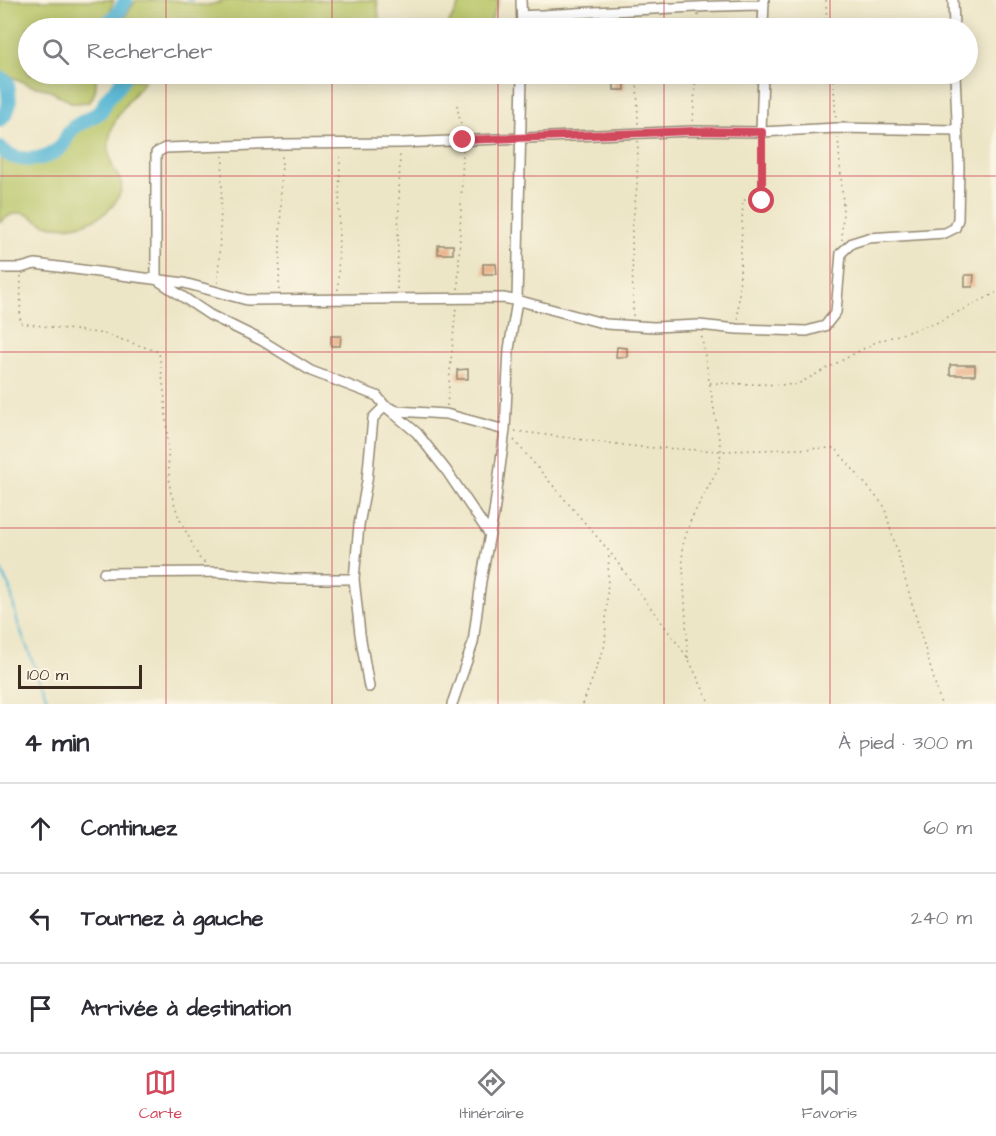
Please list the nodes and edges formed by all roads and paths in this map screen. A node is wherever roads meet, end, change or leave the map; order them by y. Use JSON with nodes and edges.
{"nodes":[{"id":1,"x":521,"y":0,"type":"edge"},
{"id":2,"x":826,"y":0,"type":"edge"},
{"id":3,"x":953,"y":0,"type":"edge"},
{"id":4,"x":764,"y":2,"type":"edge"},
{"id":5,"x":522,"y":16,"type":"joint"},
{"id":6,"x":764,"y":18,"type":"edge"},
{"id":7,"x":827,"y":18,"type":"edge"},
{"id":8,"x":954,"y":18,"type":"edge"},
{"id":9,"x":522,"y":84,"type":"edge"},
{"id":10,"x":637,"y":84,"type":"edge"},
{"id":11,"x":695,"y":84,"type":"edge"},
{"id":12,"x":763,"y":84,"type":"edge"},
{"id":13,"x":834,"y":84,"type":"edge"},
{"id":14,"x":955,"y":84,"type":"edge"},
{"id":15,"x":458,"y":105,"type":"dead end"},
{"id":16,"x":837,"y":128,"type":"junction"},
{"id":17,"x":956,"y":130,"type":"junction"},
{"id":18,"x":693,"y":131,"type":"junction"},
{"id":19,"x":762,"y":132,"type":"junction"},
{"id":20,"x":638,"y":133,"type":"junction"},
{"id":21,"x":522,"y":137,"type":"junction"},
{"id":22,"x":463,"y":140,"type":"junction"},
{"id":23,"x":400,"y":143,"type":"junction"},
{"id":24,"x":282,"y":144,"type":"junction"},
{"id":25,"x":340,"y":144,"type":"junction"},
{"id":26,"x":223,"y":146,"type":"junction"},
{"id":27,"x":841,"y":253,"type":"junction"},
{"id":28,"x":0,"y":268,"type":"edge"},
{"id":29,"x":21,"y":268,"type":"junction"},
{"id":30,"x":156,"y":279,"type":"junction"},
{"id":31,"x":218,"y":292,"type":"junction"},
{"id":32,"x":996,"y":293,"type":"edge"},
{"id":33,"x":397,"y":298,"type":"junction"},
{"id":34,"x":457,"y":298,"type":"junction"},
{"id":35,"x":338,"y":299,"type":"junction"},
{"id":36,"x":279,"y":301,"type":"junction"},
{"id":37,"x":517,"y":301,"type":"junction"},
{"id":38,"x":699,"y":325,"type":"junction"},
{"id":39,"x":633,"y":326,"type":"junction"},
{"id":40,"x":737,"y":329,"type":"junction"},
{"id":41,"x":709,"y":382,"type":"junction"},
{"id":42,"x":385,"y":406,"type":"junction"},
{"id":43,"x":446,"y":414,"type":"junction"},
{"id":44,"x":505,"y":430,"type":"junction"},
{"id":45,"x":721,"y":451,"type":"junction"},
{"id":46,"x":490,"y":535,"type":"junction"},
{"id":47,"x":609,"y":551,"type":"junction"},
{"id":48,"x":217,"y":572,"type":"junction"},
{"id":49,"x":104,"y":573,"type":"dead end"},
{"id":50,"x":354,"y":579,"type":"junction"},
{"id":51,"x":688,"y":658,"type":"junction"},
{"id":52,"x":369,"y":687,"type":"dead end"},
{"id":53,"x":452,"y":704,"type":"edge"},
{"id":54,"x":583,"y":704,"type":"edge"},
{"id":55,"x":710,"y":704,"type":"edge"},
{"id":56,"x":940,"y":704,"type":"edge"}],
"edges":[{"from":1,"to":5,"type":"street"},
{"from":2,"to":7,"type":"path"},
{"from":3,"to":8,"type":"street"},
{"from":4,"to":5,"type":"street"},
{"from":4,"to":6,"type":"street"},
{"from":9,"to":21,"type":"street"},
{"from":10,"to":20,"type":"path"},
{"from":11,"to":18,"type":"path"},
{"from":12,"to":19,"type":"street"},
{"from":13,"to":16,"type":"path"},
{"from":14,"to":17,"type":"street"},
{"from":15,"to":22,"type":"path"},
{"from":16,"to":17,"type":"street"},
{"from":16,"to":19,"type":"street"},
{"from":16,"to":27,"type":"path"},
{"from":17,"to":27,"type":"street"},
{"from":18,"to":19,"type":"street"},
{"from":18,"to":20,"type":"street"},
{"from":19,"to":40,"type":"path"},
{"from":20,"to":21,"type":"street"},
{"from":20,"to":39,"type":"path"},
{"from":21,"to":22,"type":"street"},
{"from":21,"to":37,"type":"street"},
{"from":22,"to":23,"type":"street"},
{"from":22,"to":34,"type":"path"},
{"from":23,"to":25,"type":"street"},
{"from":23,"to":33,"type":"path"},
{"from":24,"to":25,"type":"street"},
{"from":24,"to":26,"type":"street"},
{"from":24,"to":36,"type":"path"},
{"from":25,"to":35,"type":"path"},
{"from":26,"to":30,"type":"street"},
{"from":26,"to":31,"type":"path"},
{"from":27,"to":40,"type":"street"},
{"from":28,"to":29,"type":"street"},
{"from":29,"to":30,"type":"street"},
{"from":29,"to":48,"type":"path"},
{"from":30,"to":31,"type":"street"},
{"from":30,"to":42,"type":"street"},
{"from":31,"to":36,"type":"street"},
{"from":32,"to":41,"type":"path"},
{"from":33,"to":34,"type":"street"},
{"from":33,"to":35,"type":"street"},
{"from":34,"to":37,"type":"street"},
{"from":34,"to":43,"type":"path"},
{"from":35,"to":36,"type":"street"},
{"from":37,"to":39,"type":"street"},
{"from":37,"to":44,"type":"street"},
{"from":38,"to":39,"type":"street"},
{"from":38,"to":40,"type":"street"},
{"from":38,"to":41,"type":"path"},
{"from":41,"to":45,"type":"path"},
{"from":42,"to":43,"type":"street"},
{"from":42,"to":46,"type":"street"},
{"from":42,"to":50,"type":"street"},
{"from":43,"to":44,"type":"street"},
{"from":44,"to":45,"type":"path"},
{"from":44,"to":46,"type":"street"},
{"from":44,"to":47,"type":"path"},
{"from":45,"to":51,"type":"path"},
{"from":45,"to":56,"type":"path"},
{"from":46,"to":53,"type":"street"},
{"from":47,"to":51,"type":"path"},
{"from":47,"to":54,"type":"path"},
{"from":48,"to":49,"type":"street"},
{"from":48,"to":50,"type":"street"},
{"from":50,"to":52,"type":"street"},
{"from":51,"to":55,"type":"path"}]}
